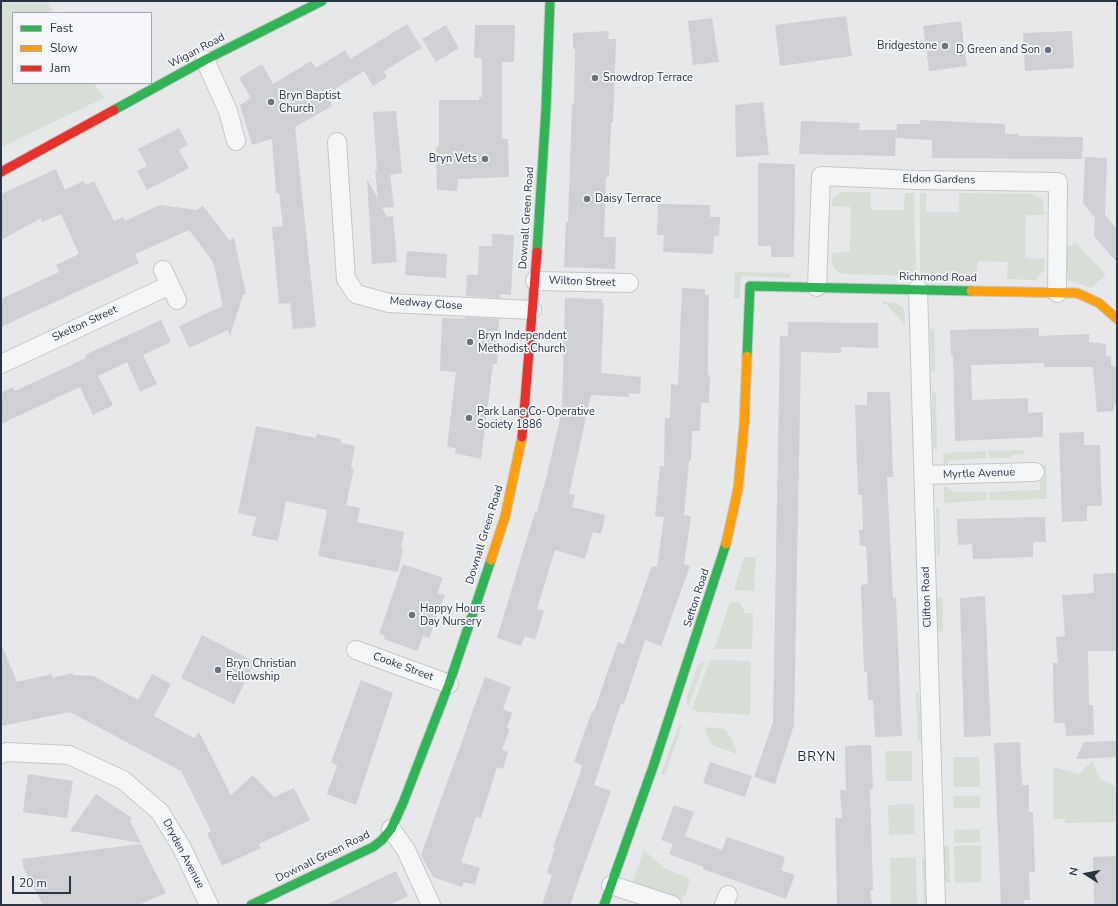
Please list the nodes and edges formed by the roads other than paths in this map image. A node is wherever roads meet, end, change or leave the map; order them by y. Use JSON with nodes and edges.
{"nodes":[{"id":1,"x":322,"y":1,"type":"edge"},
{"id":2,"x":550,"y":1,"type":"edge"},
{"id":3,"x":205,"y":60,"type":"junction"},
{"id":4,"x":236,"y":142,"type":"dead end"},
{"id":5,"x":337,"y":142,"type":"dead end"},
{"id":6,"x":1,"y":172,"type":"edge"},
{"id":7,"x":535,"y":280,"type":"junction"},
{"id":8,"x":629,"y":283,"type":"dead end"},
{"id":9,"x":170,"y":285,"type":"dead end"},
{"id":10,"x":750,"y":286,"type":"joint"},
{"id":11,"x":817,"y":287,"type":"junction"},
{"id":12,"x":918,"y":289,"type":"junction"},
{"id":13,"x":1057,"y":293,"type":"junction"},
{"id":14,"x":532,"y":310,"type":"junction"},
{"id":15,"x":1117,"y":319,"type":"edge"},
{"id":16,"x":1,"y":364,"type":"edge"},
{"id":17,"x":1035,"y":472,"type":"dead end"},
{"id":18,"x":924,"y":475,"type":"junction"},
{"id":19,"x":356,"y":650,"type":"dead end"},
{"id":20,"x":450,"y":684,"type":"junction"},
{"id":21,"x":1,"y":754,"type":"edge"},
{"id":22,"x":391,"y":829,"type":"junction"},
{"id":23,"x":611,"y":885,"type":"junction"},
{"id":24,"x":209,"y":905,"type":"edge"},
{"id":25,"x":251,"y":905,"type":"edge"},
{"id":26,"x":431,"y":905,"type":"edge"},
{"id":27,"x":604,"y":905,"type":"edge"},
{"id":28,"x":672,"y":905,"type":"edge"},
{"id":29,"x":936,"y":905,"type":"edge"}],
"edges":[{"from":1,"to":3,"type":"main road","name":"Wigan Road"},
{"from":2,"to":7,"type":"main road","name":"Downall Green Road"},
{"from":3,"to":4,"type":"street"},
{"from":3,"to":6,"type":"main road","name":"Wigan Road"},
{"from":5,"to":14,"type":"street","name":"Medway Close"},
{"from":7,"to":8,"type":"street","name":"Wilton Street"},
{"from":7,"to":14,"type":"main road","name":"Downall Green Road"},
{"from":9,"to":16,"type":"street","name":"Skelton Street"},
{"from":10,"to":11,"type":"main road","name":"Richmond Road"},
{"from":10,"to":23,"type":"main road","name":"Sefton Road"},
{"from":11,"to":12,"type":"main road","name":"Richmond Road"},
{"from":11,"to":13,"type":"street","name":"Eldon Gardens"},
{"from":12,"to":13,"type":"main road","name":"Richmond Road"},
{"from":12,"to":18,"type":"street","name":"Clifton Road"},
{"from":13,"to":15,"type":"main road","name":"Richmond Road"},
{"from":14,"to":20,"type":"main road","name":"Downall Green Road"},
{"from":17,"to":18,"type":"street","name":"Myrtle Avenue"},
{"from":18,"to":29,"type":"street","name":"Clifton Road"},
{"from":19,"to":20,"type":"street","name":"Cooke Street"},
{"from":20,"to":22,"type":"main road","name":"Downall Green Road"},
{"from":21,"to":24,"type":"street","name":"Dryden Avenue"},
{"from":22,"to":25,"type":"main road","name":"Downall Green Road"},
{"from":22,"to":26,"type":"street"},
{"from":23,"to":27,"type":"main road","name":"Sefton Road"},
{"from":23,"to":28,"type":"street"}]}
